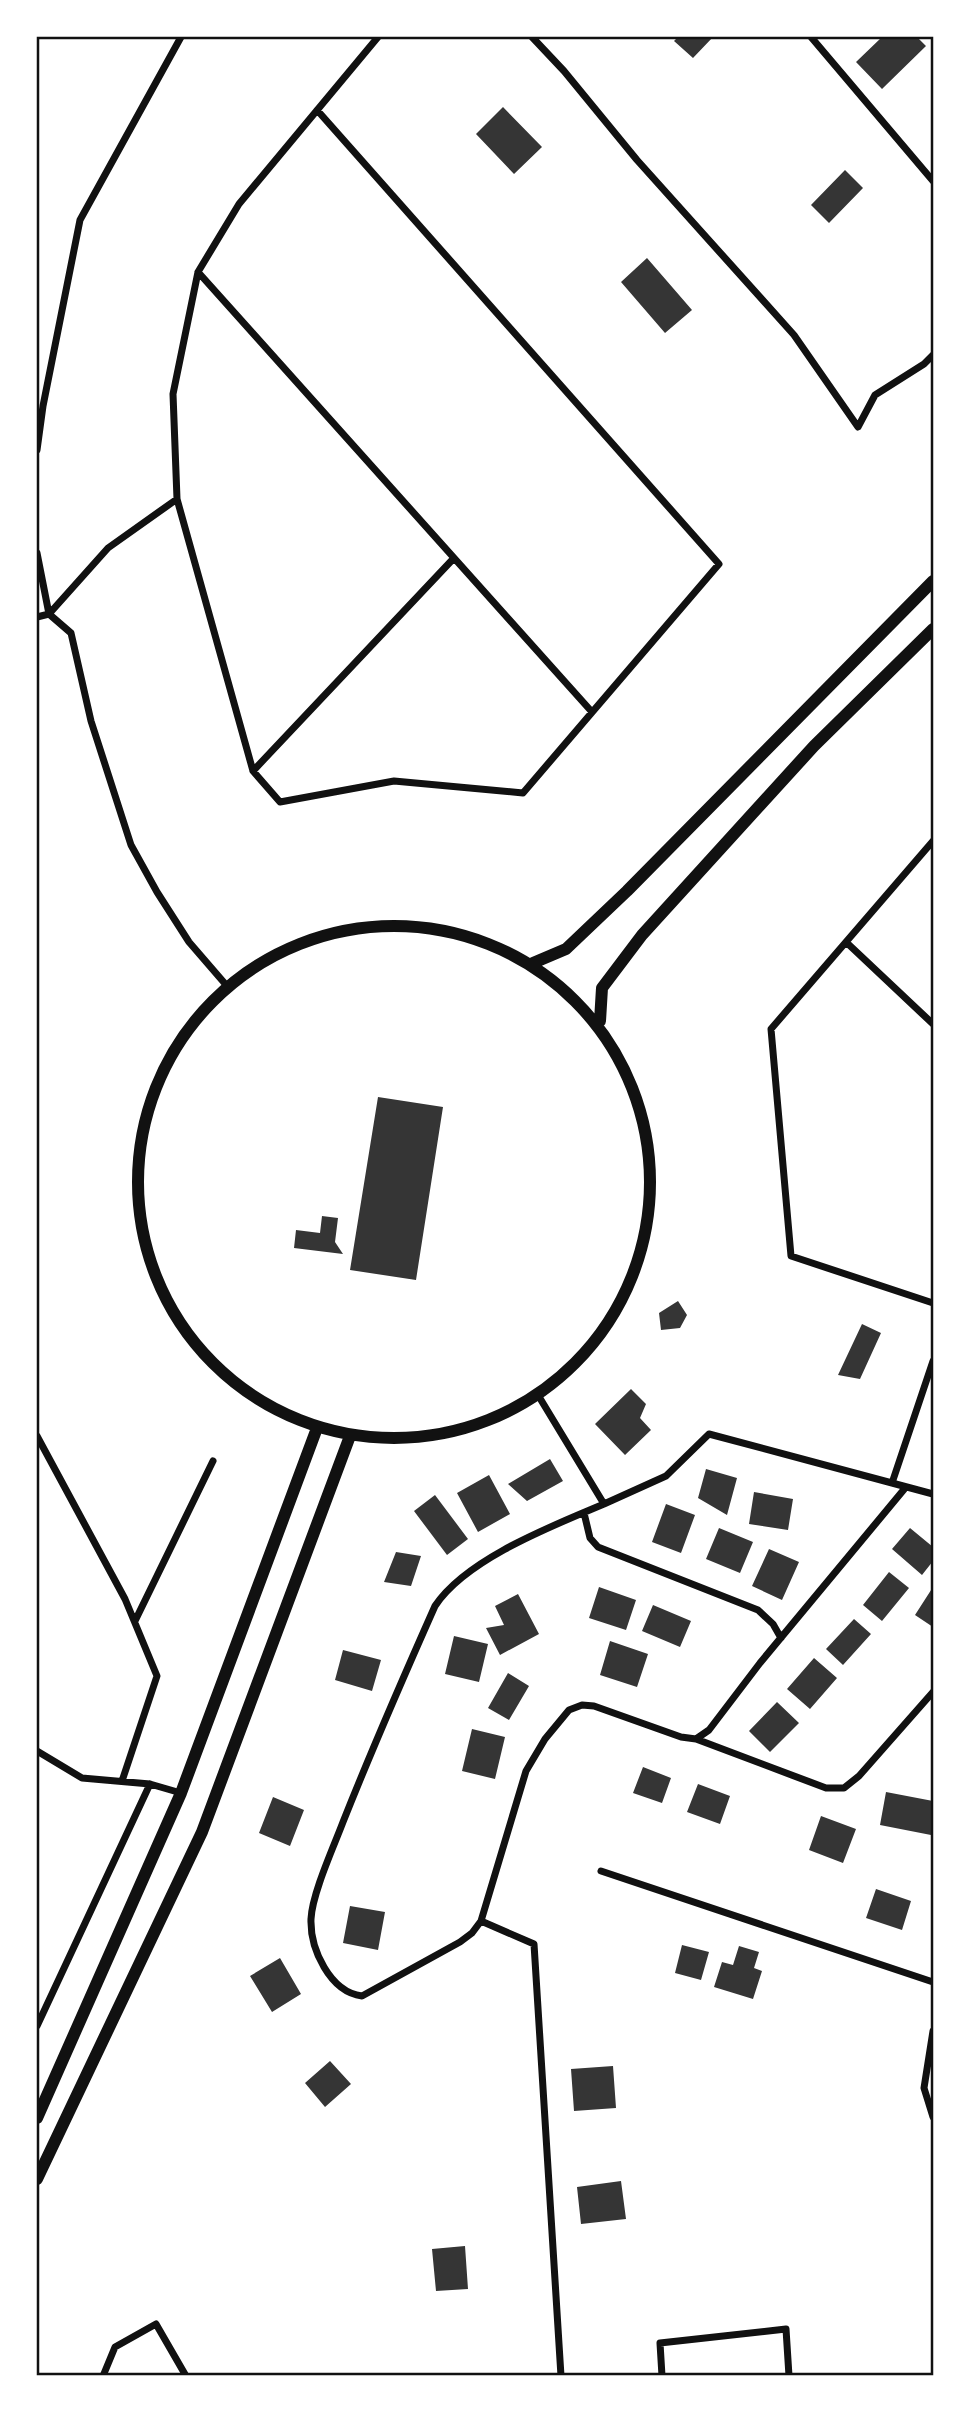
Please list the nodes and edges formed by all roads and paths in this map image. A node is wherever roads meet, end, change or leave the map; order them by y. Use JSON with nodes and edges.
{"nodes":[{"id":1,"x":181,"y":37,"type":"edge"},
{"id":2,"x":378,"y":37,"type":"edge"},
{"id":3,"x":532,"y":37,"type":"edge"},
{"id":4,"x":811,"y":37,"type":"edge"},
{"id":5,"x":317,"y":110,"type":"junction"},
{"id":6,"x":933,"y":181,"type":"edge"},
{"id":7,"x":198,"y":272,"type":"junction"},
{"id":8,"x":933,"y":355,"type":"edge"},
{"id":9,"x":37,"y":450,"type":"edge"},
{"id":10,"x":177,"y":499,"type":"junction"},
{"id":11,"x":37,"y":552,"type":"edge"},
{"id":12,"x":454,"y":558,"type":"junction"},
{"id":13,"x":933,"y":581,"type":"edge"},
{"id":14,"x":49,"y":614,"type":"junction"},
{"id":15,"x":37,"y":617,"type":"edge"},
{"id":16,"x":933,"y":629,"type":"edge"},
{"id":17,"x":592,"y":712,"type":"junction"},
{"id":18,"x":253,"y":771,"type":"junction"},
{"id":19,"x":933,"y":841,"type":"edge"},
{"id":20,"x":846,"y":942,"type":"junction"},
{"id":21,"x":533,"y":963,"type":"junction"},
{"id":22,"x":227,"y":986,"type":"junction"},
{"id":23,"x":600,"y":1021,"type":"junction"},
{"id":24,"x":933,"y":1024,"type":"edge"},
{"id":25,"x":933,"y":1303,"type":"edge"},
{"id":26,"x":933,"y":1361,"type":"edge"},
{"id":27,"x":538,"y":1395,"type":"junction"},
{"id":28,"x":317,"y":1427,"type":"junction"},
{"id":29,"x":37,"y":1436,"type":"edge"},
{"id":30,"x":350,"y":1436,"type":"junction"},
{"id":31,"x":213,"y":1461,"type":"dead end"},
{"id":32,"x":892,"y":1483,"type":"junction"},
{"id":33,"x":906,"y":1487,"type":"junction"},
{"id":34,"x":933,"y":1494,"type":"edge"},
{"id":35,"x":604,"y":1504,"type":"junction"},
{"id":36,"x":584,"y":1513,"type":"junction"},
{"id":37,"x":135,"y":1621,"type":"junction"},
{"id":38,"x":781,"y":1637,"type":"junction"},
{"id":39,"x":933,"y":1692,"type":"edge"},
{"id":40,"x":696,"y":1739,"type":"junction"},
{"id":41,"x":37,"y":1751,"type":"edge"},
{"id":42,"x":122,"y":1781,"type":"junction"},
{"id":43,"x":150,"y":1784,"type":"junction"},
{"id":44,"x":181,"y":1793,"type":"junction"},
{"id":45,"x":601,"y":1871,"type":"dead end"},
{"id":46,"x":481,"y":1921,"type":"junction"},
{"id":47,"x":933,"y":1982,"type":"edge"},
{"id":48,"x":37,"y":2026,"type":"edge"},
{"id":49,"x":933,"y":2031,"type":"edge"},
{"id":50,"x":933,"y":2117,"type":"edge"},
{"id":51,"x":37,"y":2118,"type":"edge"},
{"id":52,"x":37,"y":2179,"type":"edge"},
{"id":53,"x":103,"y":2376,"type":"edge"},
{"id":54,"x":186,"y":2376,"type":"edge"},
{"id":55,"x":561,"y":2376,"type":"edge"},
{"id":56,"x":662,"y":2376,"type":"edge"},
{"id":57,"x":789,"y":2376,"type":"edge"}],
"edges":[{"from":1,"to":9,"type":"street"},
{"from":2,"to":5,"type":"street"},
{"from":3,"to":8,"type":"street"},
{"from":4,"to":6,"type":"street"},
{"from":5,"to":7,"type":"street"},
{"from":5,"to":17,"type":"street"},
{"from":7,"to":10,"type":"street"},
{"from":7,"to":12,"type":"street"},
{"from":10,"to":14,"type":"street"},
{"from":10,"to":18,"type":"street"},
{"from":11,"to":14,"type":"street"},
{"from":12,"to":17,"type":"street"},
{"from":12,"to":18,"type":"street"},
{"from":13,"to":21,"type":"street"},
{"from":14,"to":15,"type":"street"},
{"from":14,"to":22,"type":"street"},
{"from":16,"to":23,"type":"street"},
{"from":17,"to":18,"type":"street"},
{"from":19,"to":20,"type":"street"},
{"from":20,"to":24,"type":"street"},
{"from":20,"to":25,"type":"street"},
{"from":21,"to":22,"type":"street"},
{"from":21,"to":23,"type":"street"},
{"from":22,"to":28,"type":"street"},
{"from":23,"to":27,"type":"street"},
{"from":26,"to":32,"type":"street"},
{"from":27,"to":30,"type":"street"},
{"from":27,"to":35,"type":"street"},
{"from":28,"to":30,"type":"street"},
{"from":28,"to":44,"type":"street"},
{"from":29,"to":37,"type":"street"},
{"from":30,"to":52,"type":"street"},
{"from":31,"to":37,"type":"street"},
{"from":32,"to":33,"type":"street"},
{"from":32,"to":35,"type":"street"},
{"from":33,"to":34,"type":"street"},
{"from":33,"to":38,"type":"street"},
{"from":35,"to":36,"type":"street"},
{"from":36,"to":38,"type":"street"},
{"from":36,"to":46,"type":"street"},
{"from":37,"to":42,"type":"street"},
{"from":38,"to":40,"type":"street"},
{"from":39,"to":40,"type":"street"},
{"from":40,"to":46,"type":"street"},
{"from":41,"to":42,"type":"street"},
{"from":42,"to":43,"type":"street"},
{"from":43,"to":44,"type":"street"},
{"from":43,"to":48,"type":"street"},
{"from":44,"to":51,"type":"street"},
{"from":45,"to":47,"type":"street"},
{"from":46,"to":55,"type":"street"},
{"from":49,"to":50,"type":"street"},
{"from":53,"to":54,"type":"street"},
{"from":56,"to":57,"type":"street"}]}
